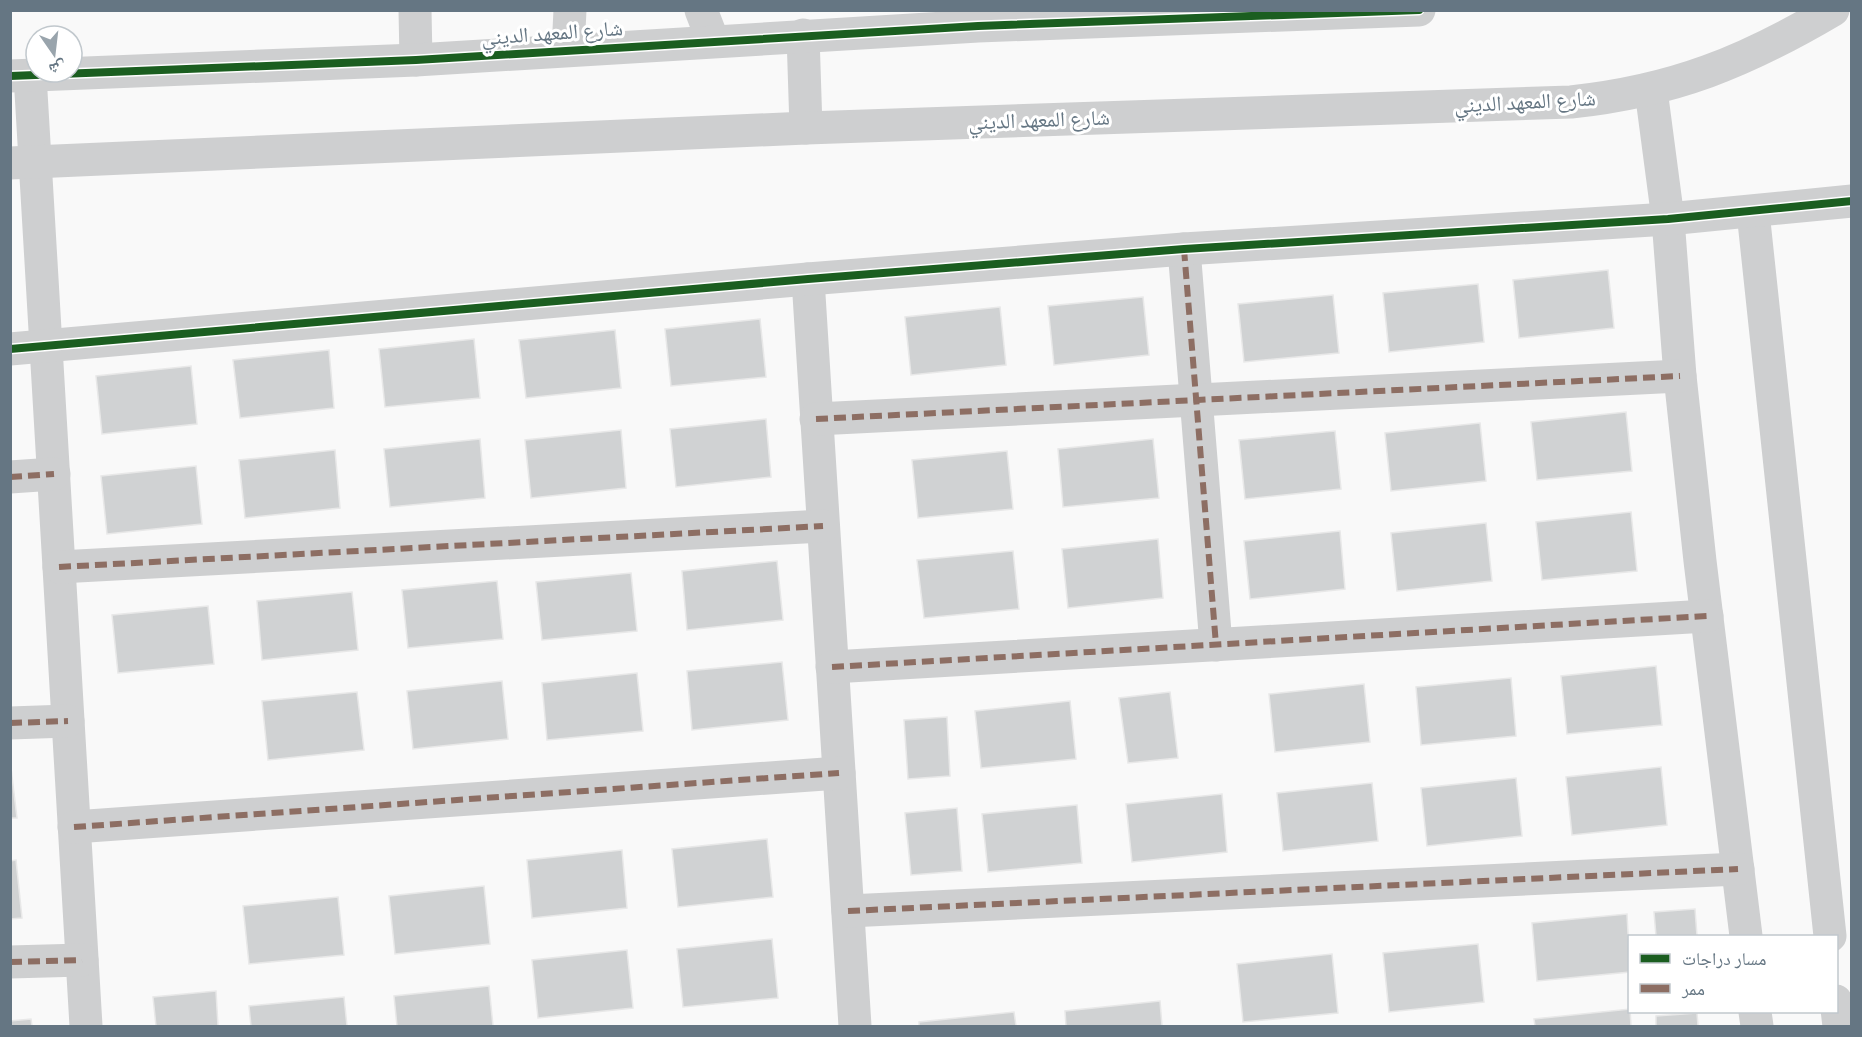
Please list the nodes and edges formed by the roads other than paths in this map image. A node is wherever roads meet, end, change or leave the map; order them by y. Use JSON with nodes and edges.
{"nodes":[{"id":1,"x":415,"y":10,"type":"edge"},
{"id":2,"x":570,"y":10,"type":"edge"},
{"id":3,"x":701,"y":10,"type":"edge"},
{"id":4,"x":1419,"y":10,"type":"edge"},
{"id":5,"x":1833,"y":10,"type":"edge"},
{"id":6,"x":1194,"y":14,"type":"edge"},
{"id":7,"x":977,"y":18,"type":"edge"},
{"id":8,"x":906,"y":21,"type":"edge"},
{"id":9,"x":803,"y":35,"type":"junction"},
{"id":10,"x":713,"y":41,"type":"junction"},
{"id":11,"x":568,"y":50,"type":"junction"},
{"id":12,"x":416,"y":60,"type":"junction"},
{"id":13,"x":20,"y":76,"type":"edge"},
{"id":14,"x":1651,"y":90,"type":"junction"},
{"id":15,"x":806,"y":128,"type":"junction"},
{"id":16,"x":23,"y":162,"type":"edge"},
{"id":17,"x":1851,"y":201,"type":"edge"},
{"id":18,"x":1753,"y":212,"type":"junction"},
{"id":19,"x":1668,"y":219,"type":"junction"},
{"id":20,"x":1184,"y":249,"type":"junction"},
{"id":21,"x":808,"y":279,"type":"junction"},
{"id":22,"x":46,"y":347,"type":"junction"},
{"id":23,"x":10,"y":349,"type":"edge"},
{"id":24,"x":1680,"y":376,"type":"junction"},
{"id":25,"x":1196,"y":400,"type":"junction"},
{"id":26,"x":816,"y":419,"type":"junction"},
{"id":27,"x":54,"y":474,"type":"junction"},
{"id":28,"x":10,"y":477,"type":"edge"},
{"id":29,"x":824,"y":526,"type":"junction"},
{"id":30,"x":59,"y":567,"type":"junction"},
{"id":31,"x":1707,"y":616,"type":"junction"},
{"id":32,"x":1216,"y":645,"type":"junction"},
{"id":33,"x":832,"y":667,"type":"junction"},
{"id":34,"x":68,"y":721,"type":"junction"},
{"id":35,"x":10,"y":723,"type":"edge"},
{"id":36,"x":839,"y":773,"type":"junction"},
{"id":37,"x":74,"y":827,"type":"junction"},
{"id":38,"x":1738,"y":869,"type":"junction"},
{"id":39,"x":848,"y":911,"type":"junction"},
{"id":40,"x":1746,"y":935,"type":"edge"},
{"id":41,"x":1830,"y":935,"type":"edge"},
{"id":42,"x":82,"y":960,"type":"junction"},
{"id":43,"x":10,"y":962,"type":"edge"},
{"id":44,"x":86,"y":1026,"type":"edge"},
{"id":45,"x":855,"y":1026,"type":"edge"}],
"edges":[{"from":1,"to":12,"type":"street"},
{"from":2,"to":11,"type":"street"},
{"from":3,"to":10,"type":"street"},
{"from":4,"to":6,"type":"street","name":"شارع المعهد الديني"},
{"from":5,"to":14,"type":"street","name":"شارع المعهد الديني"},
{"from":6,"to":7,"type":"street","name":"شارع المعهد الديني"},
{"from":7,"to":8,"type":"street","name":"شارع المعهد الديني"},
{"from":8,"to":9,"type":"street","name":"شارع المعهد الديني"},
{"from":9,"to":10,"type":"street","name":"شارع المعهد الديني"},
{"from":9,"to":15,"type":"street"},
{"from":10,"to":11,"type":"street","name":"شارع المعهد الديني"},
{"from":11,"to":12,"type":"street","name":"شارع المعهد الديني"},
{"from":12,"to":13,"type":"street","name":"شارع المعهد الديني"},
{"from":13,"to":16,"type":"street"},
{"from":14,"to":15,"type":"street","name":"شارع المعهد الديني"},
{"from":14,"to":19,"type":"street"},
{"from":15,"to":16,"type":"street","name":"شارع المعهد الديني"},
{"from":16,"to":22,"type":"street"},
{"from":17,"to":18,"type":"street"},
{"from":18,"to":19,"type":"street"},
{"from":18,"to":41,"type":"street"},
{"from":19,"to":20,"type":"street"},
{"from":19,"to":24,"type":"street"},
{"from":20,"to":21,"type":"street"},
{"from":20,"to":25,"type":"street"},
{"from":21,"to":22,"type":"street"},
{"from":21,"to":26,"type":"street"},
{"from":22,"to":23,"type":"street"},
{"from":22,"to":27,"type":"street"},
{"from":24,"to":25,"type":"street"},
{"from":24,"to":31,"type":"street"},
{"from":25,"to":26,"type":"street"},
{"from":25,"to":32,"type":"street"},
{"from":26,"to":29,"type":"street"},
{"from":27,"to":28,"type":"street"},
{"from":27,"to":30,"type":"street"},
{"from":29,"to":30,"type":"street"},
{"from":29,"to":33,"type":"street"},
{"from":30,"to":34,"type":"street"},
{"from":31,"to":32,"type":"street"},
{"from":31,"to":38,"type":"street"},
{"from":32,"to":33,"type":"street"},
{"from":33,"to":36,"type":"street"},
{"from":34,"to":35,"type":"street"},
{"from":34,"to":37,"type":"street"},
{"from":36,"to":37,"type":"street"},
{"from":36,"to":39,"type":"street"},
{"from":37,"to":42,"type":"street"},
{"from":38,"to":39,"type":"street"},
{"from":38,"to":40,"type":"street"},
{"from":39,"to":45,"type":"street"},
{"from":42,"to":43,"type":"street"},
{"from":42,"to":44,"type":"street"}]}
